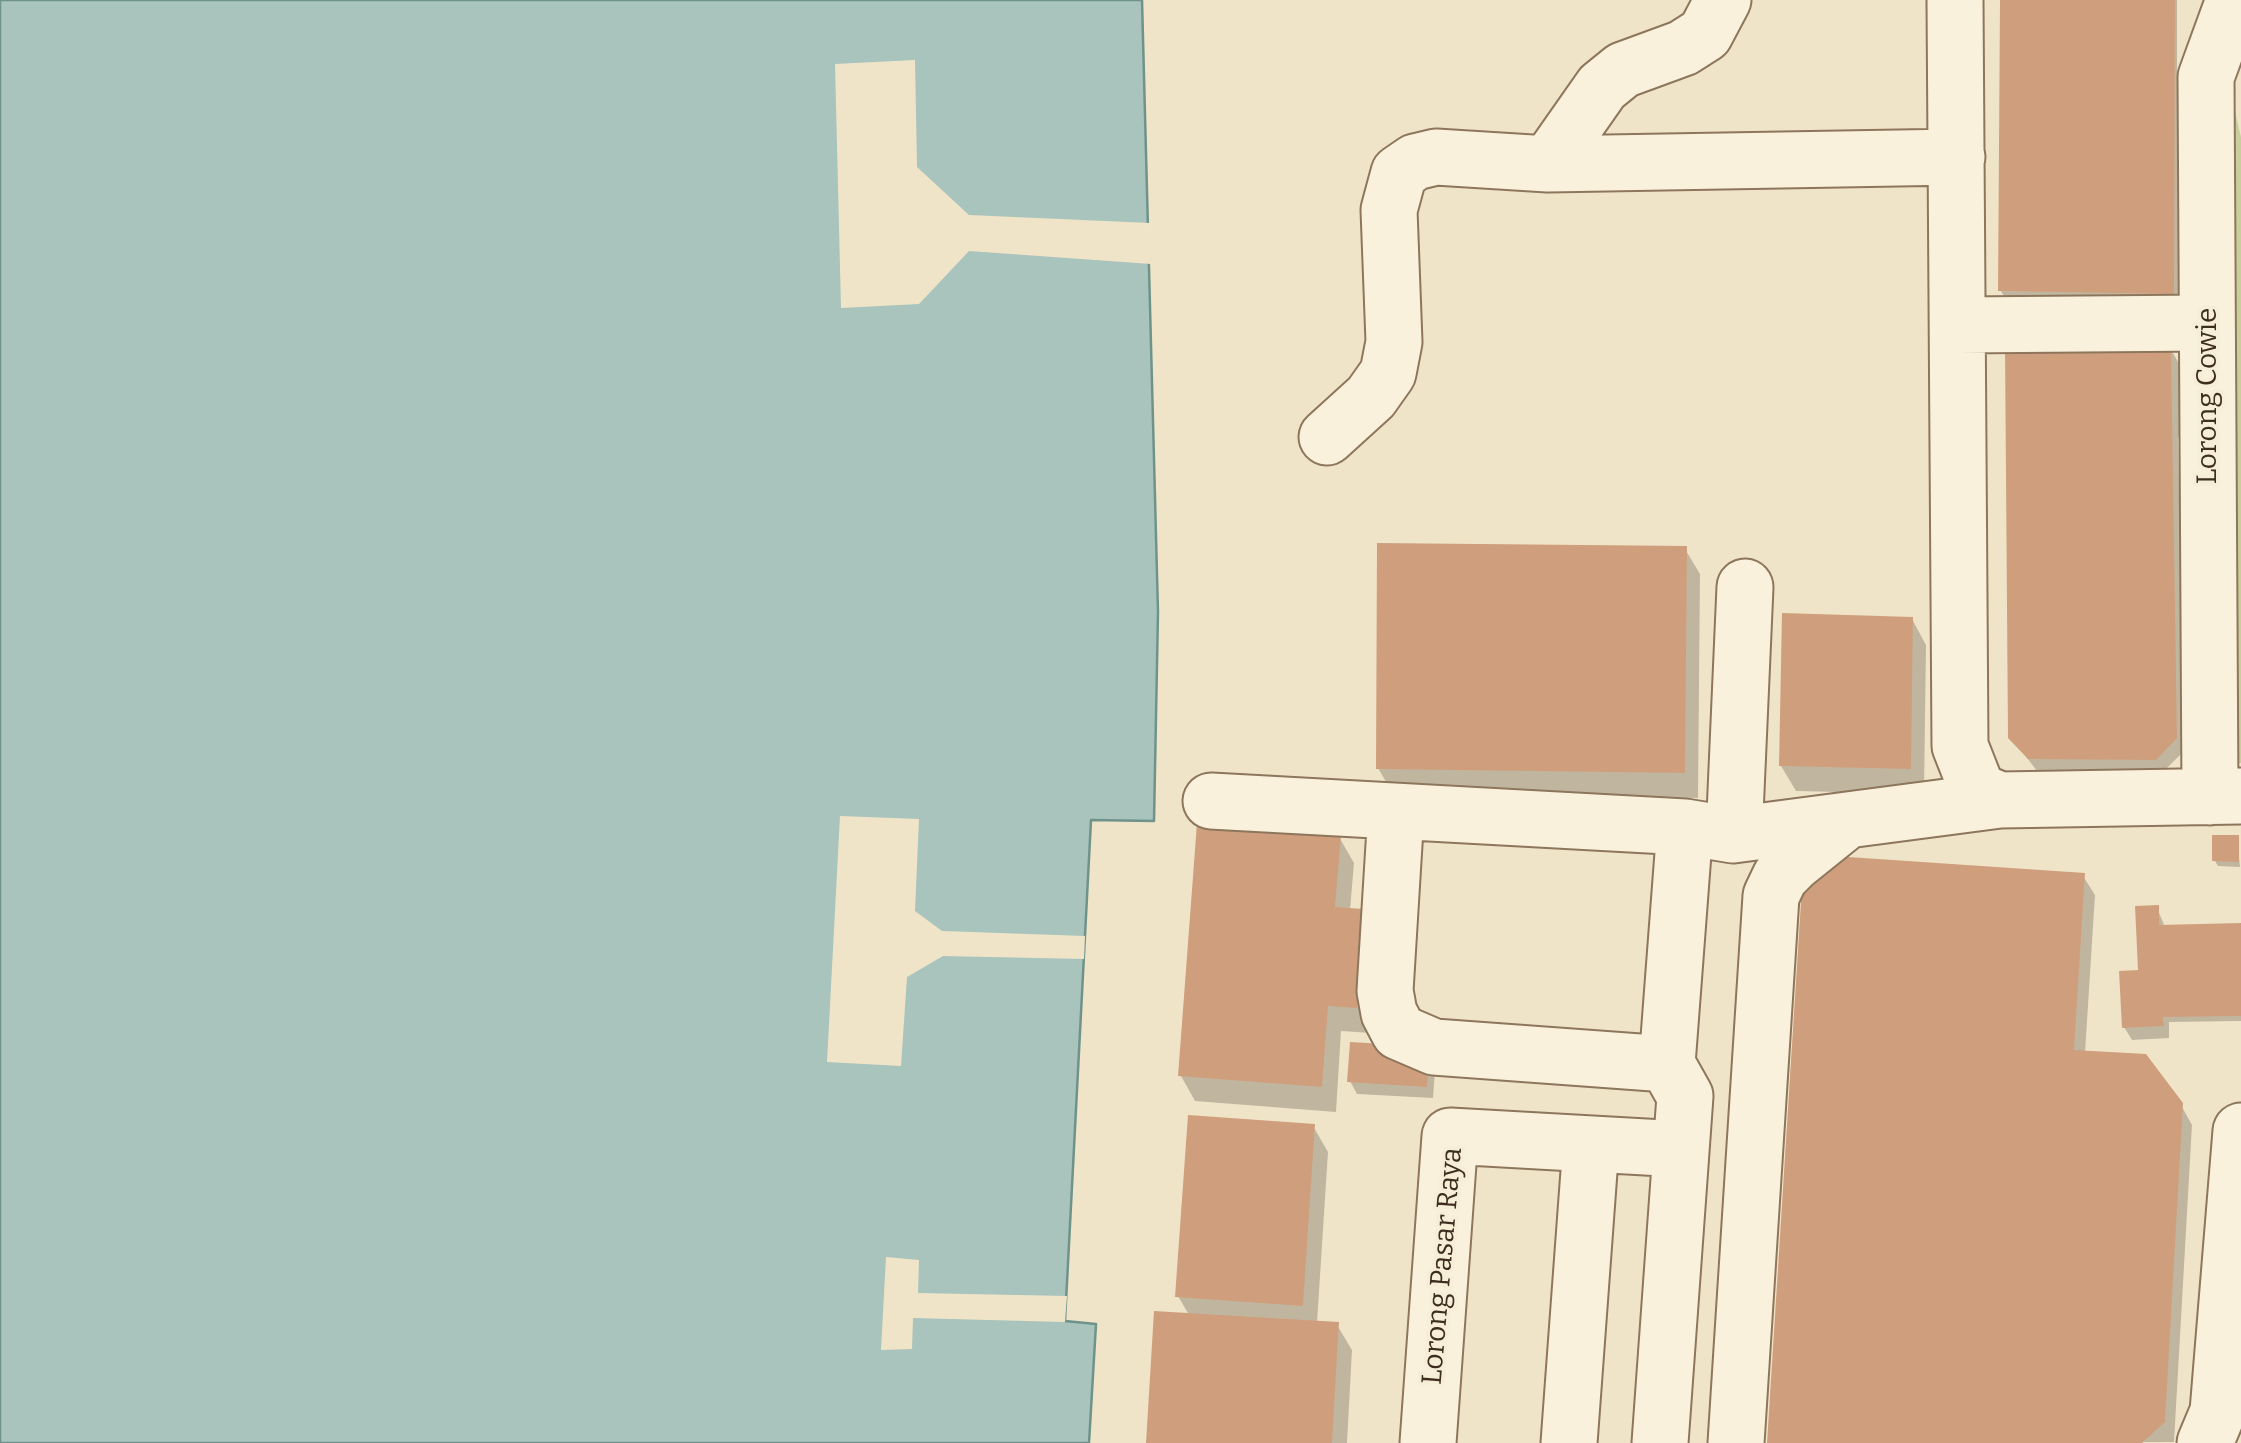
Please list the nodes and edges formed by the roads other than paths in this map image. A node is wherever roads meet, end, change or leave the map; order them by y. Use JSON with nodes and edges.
{"nodes":[{"id":1,"x":1723,"y":0,"type":"edge"},
{"id":2,"x":1956,"y":0,"type":"edge"},
{"id":3,"x":2234,"y":0,"type":"edge"},
{"id":4,"x":1957,"y":157,"type":"junction"},
{"id":5,"x":1548,"y":164,"type":"junction"},
{"id":6,"x":2208,"y":323,"type":"junction"},
{"id":7,"x":1959,"y":324,"type":"junction"},
{"id":8,"x":1327,"y":437,"type":"dead end"},
{"id":9,"x":1746,"y":587,"type":"dead end"},
{"id":10,"x":1960,"y":746,"type":"junction"},
{"id":11,"x":2225,"y":796,"type":"edge"},
{"id":12,"x":2000,"y":800,"type":"junction"},
{"id":13,"x":1211,"y":801,"type":"dead end"},
{"id":14,"x":1396,"y":812,"type":"junction"},
{"id":15,"x":1710,"y":820,"type":"junction"},
{"id":16,"x":1845,"y":822,"type":"junction"},
{"id":17,"x":1456,"y":1049,"type":"junction"},
{"id":18,"x":1668,"y":1064,"type":"junction"},
{"id":19,"x":2241,"y":1130,"type":"edge"},
{"id":20,"x":1450,"y":1136,"type":"junction"},
{"id":21,"x":1592,"y":1144,"type":"junction"},
{"id":22,"x":1681,"y":1149,"type":"junction"},
{"id":23,"x":2234,"y":1313,"type":"edge"},
{"id":24,"x":1428,"y":1443,"type":"edge"},
{"id":25,"x":1569,"y":1443,"type":"edge"},
{"id":26,"x":1660,"y":1443,"type":"edge"},
{"id":27,"x":1736,"y":1443,"type":"edge"},
{"id":28,"x":2205,"y":1443,"type":"edge"}],
"edges":[{"from":1,"to":5,"type":"street"},
{"from":2,"to":4,"type":"street"},
{"from":3,"to":6,"type":"street","name":"Lorong Cowie"},
{"from":4,"to":5,"type":"street"},
{"from":4,"to":7,"type":"street"},
{"from":5,"to":8,"type":"street"},
{"from":6,"to":7,"type":"street"},
{"from":6,"to":11,"type":"street","name":"Lorong Cowie"},
{"from":7,"to":10,"type":"street"},
{"from":9,"to":15,"type":"street"},
{"from":10,"to":12,"type":"street"},
{"from":10,"to":15,"type":"street"},
{"from":11,"to":12,"type":"street"},
{"from":12,"to":16,"type":"street"},
{"from":13,"to":14,"type":"street"},
{"from":14,"to":15,"type":"street"},
{"from":14,"to":17,"type":"street"},
{"from":15,"to":16,"type":"street"},
{"from":15,"to":18,"type":"street"},
{"from":16,"to":27,"type":"street"},
{"from":17,"to":18,"type":"street"},
{"from":17,"to":20,"type":"street"},
{"from":18,"to":22,"type":"street"},
{"from":19,"to":23,"type":"street"},
{"from":20,"to":21,"type":"street","name":"Lorong Pasar Raya"},
{"from":20,"to":24,"type":"street","name":"Lorong Pasar Raya"},
{"from":21,"to":22,"type":"street","name":"Lorong Pasar Raya"},
{"from":21,"to":25,"type":"street"},
{"from":22,"to":26,"type":"street"},
{"from":23,"to":28,"type":"street"}]}
